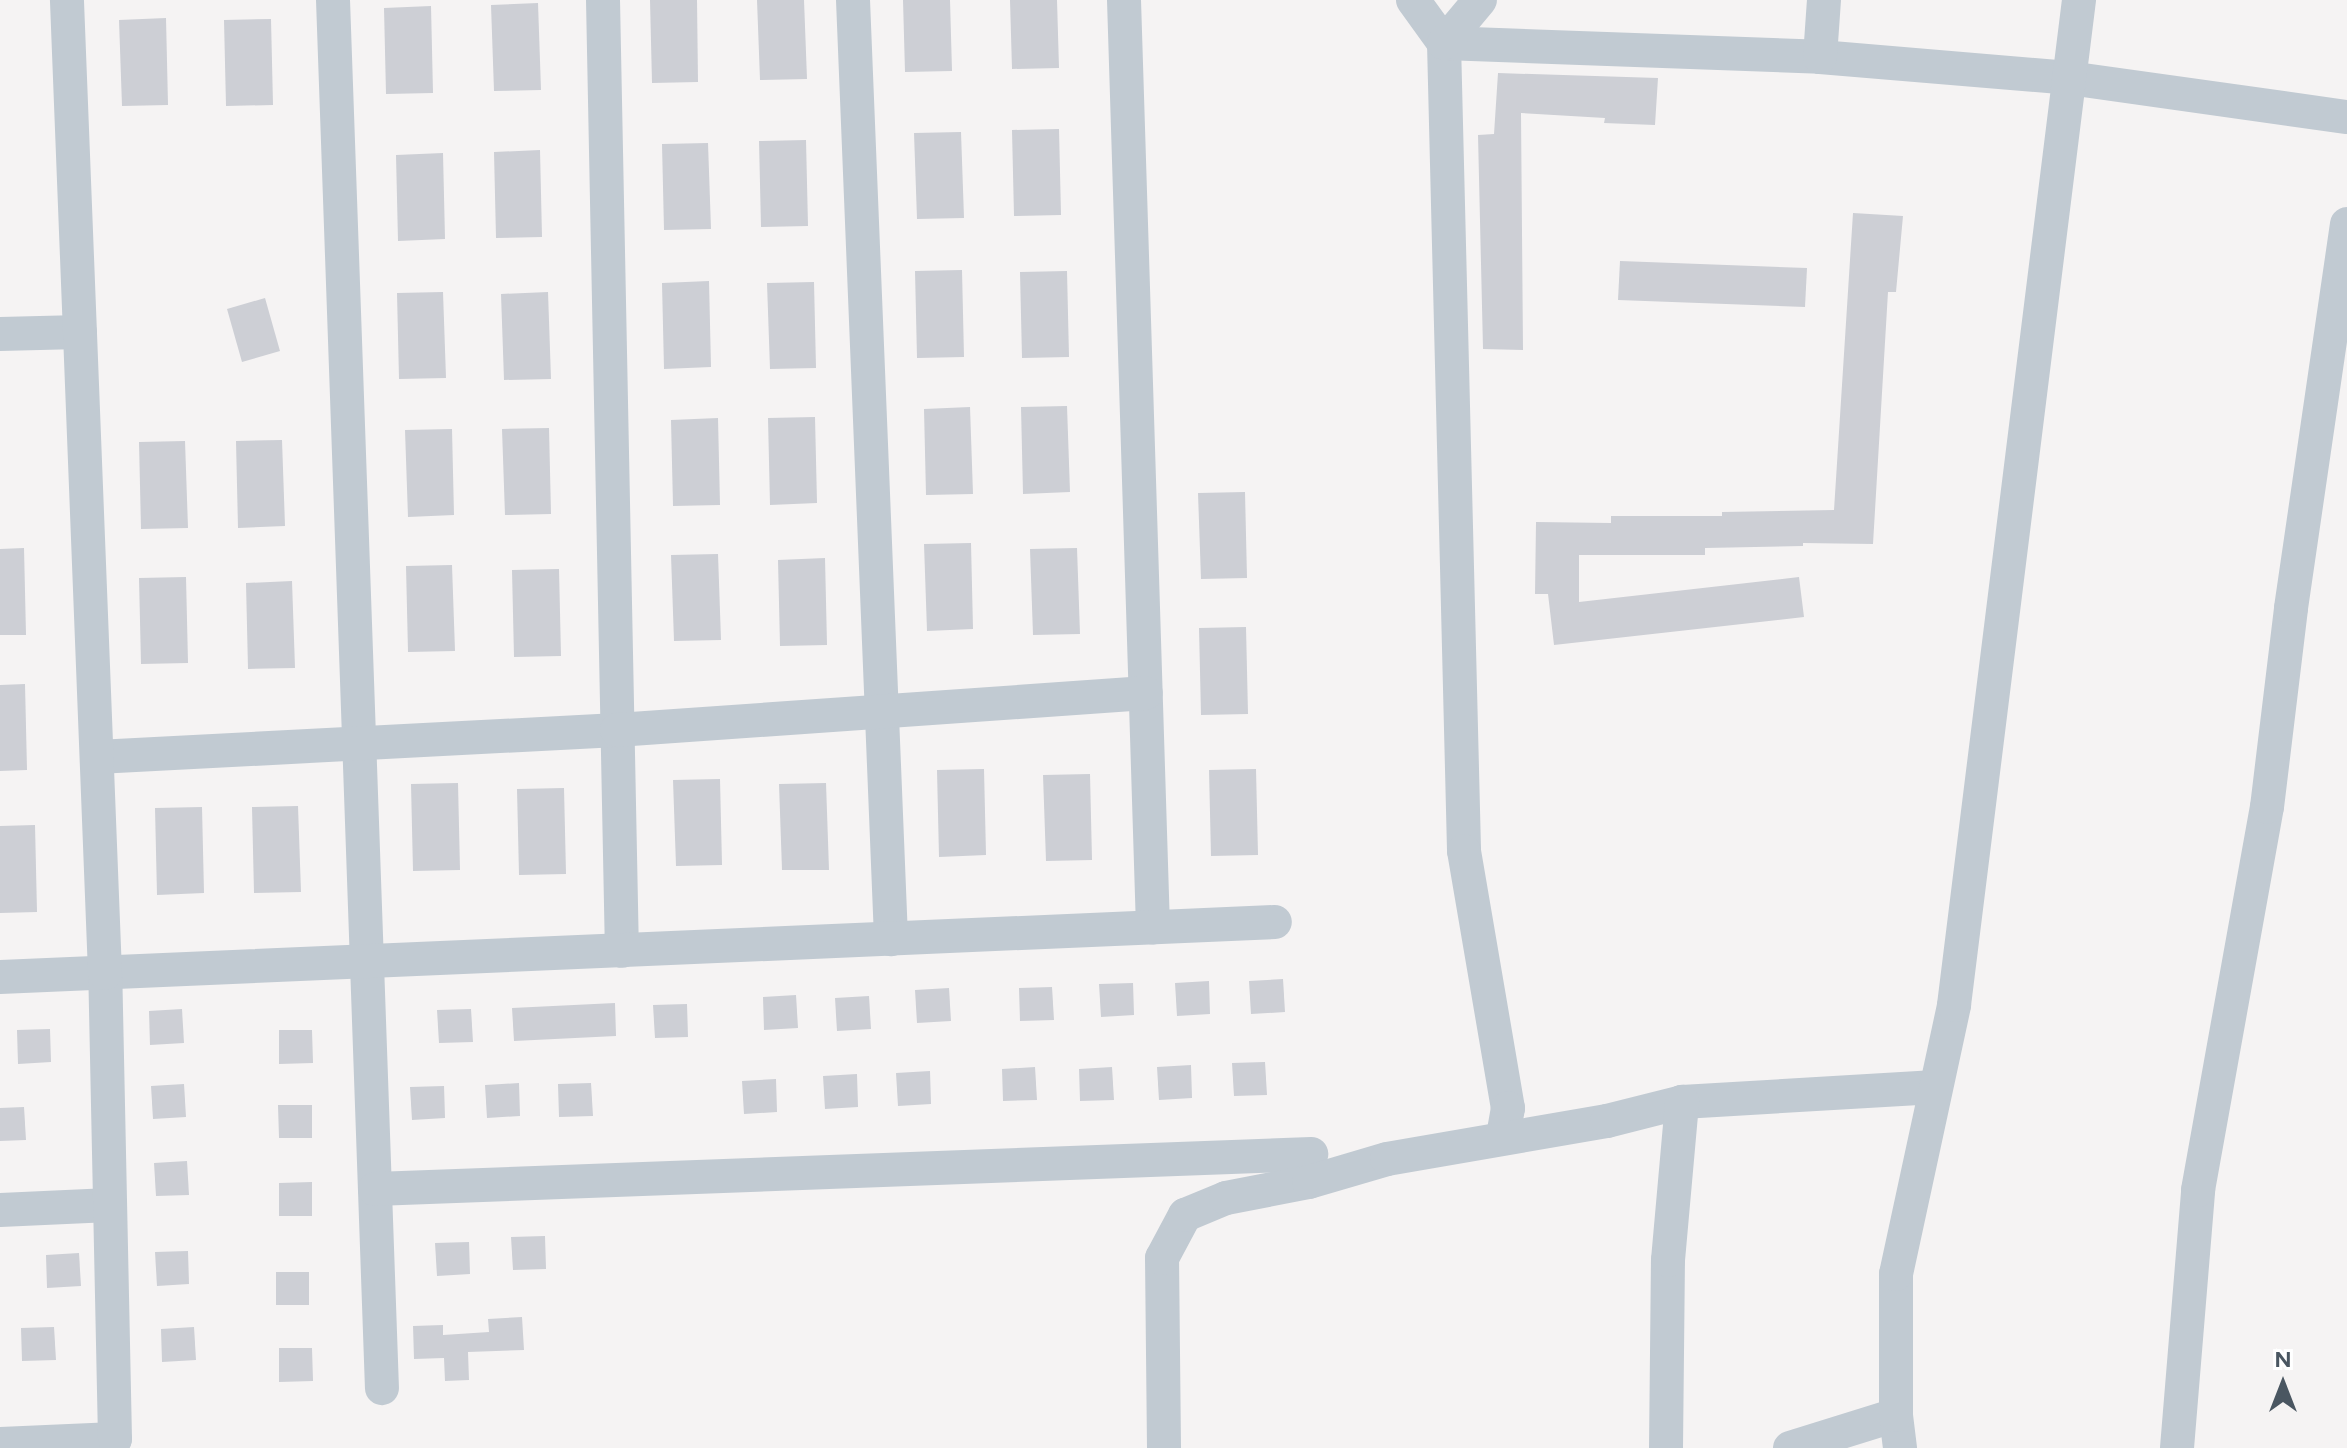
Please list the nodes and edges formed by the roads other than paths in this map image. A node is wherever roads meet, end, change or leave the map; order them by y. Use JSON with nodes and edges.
{"nodes":[{"id":1,"x":67,"y":0,"type":"edge"},
{"id":2,"x":333,"y":0,"type":"edge"},
{"id":3,"x":603,"y":0,"type":"edge"},
{"id":4,"x":853,"y":0,"type":"edge"},
{"id":5,"x":1124,"y":0,"type":"edge"},
{"id":6,"x":1413,"y":0,"type":"edge"},
{"id":7,"x":1480,"y":0,"type":"edge"},
{"id":8,"x":1824,"y":0,"type":"edge"},
{"id":9,"x":2079,"y":0,"type":"edge"},
{"id":10,"x":1444,"y":43,"type":"junction"},
{"id":11,"x":1820,"y":57,"type":"junction"},
{"id":12,"x":2069,"y":78,"type":"junction"},
{"id":13,"x":2347,"y":117,"type":"edge"},
{"id":14,"x":2347,"y":224,"type":"edge"},
{"id":15,"x":80,"y":332,"type":"junction"},
{"id":16,"x":0,"y":334,"type":"edge"},
{"id":17,"x":1146,"y":693,"type":"junction"},
{"id":18,"x":882,"y":714,"type":"junction"},
{"id":19,"x":617,"y":730,"type":"junction"},
{"id":20,"x":360,"y":746,"type":"junction"},
{"id":21,"x":97,"y":757,"type":"junction"},
{"id":22,"x":1275,"y":922,"type":"dead end"},
{"id":23,"x":1153,"y":928,"type":"junction"},
{"id":24,"x":891,"y":939,"type":"junction"},
{"id":25,"x":622,"y":951,"type":"junction"},
{"id":26,"x":367,"y":962,"type":"junction"},
{"id":27,"x":105,"y":973,"type":"junction"},
{"id":28,"x":0,"y":977,"type":"edge"},
{"id":29,"x":1936,"y":1087,"type":"junction"},
{"id":30,"x":1682,"y":1102,"type":"junction"},
{"id":31,"x":1503,"y":1137,"type":"junction"},
{"id":32,"x":1311,"y":1154,"type":"dead end"},
{"id":33,"x":375,"y":1189,"type":"junction"},
{"id":34,"x":110,"y":1205,"type":"junction"},
{"id":35,"x":0,"y":1210,"type":"edge"},
{"id":36,"x":382,"y":1388,"type":"dead end"},
{"id":37,"x":1898,"y":1432,"type":"edge"},
{"id":38,"x":0,"y":1444,"type":"edge"},
{"id":39,"x":1164,"y":1448,"type":"edge"},
{"id":40,"x":1666,"y":1448,"type":"edge"},
{"id":41,"x":1790,"y":1448,"type":"edge"},
{"id":42,"x":2177,"y":1448,"type":"edge"}],
"edges":[{"from":1,"to":15,"type":"street"},
{"from":2,"to":20,"type":"street"},
{"from":3,"to":19,"type":"street"},
{"from":4,"to":18,"type":"street"},
{"from":5,"to":17,"type":"street"},
{"from":6,"to":10,"type":"street"},
{"from":7,"to":10,"type":"street"},
{"from":8,"to":11,"type":"street"},
{"from":9,"to":12,"type":"street"},
{"from":10,"to":11,"type":"street"},
{"from":10,"to":31,"type":"street"},
{"from":11,"to":12,"type":"street"},
{"from":12,"to":13,"type":"street"},
{"from":12,"to":29,"type":"street"},
{"from":14,"to":42,"type":"street"},
{"from":15,"to":16,"type":"street"},
{"from":15,"to":21,"type":"street"},
{"from":17,"to":18,"type":"street"},
{"from":17,"to":23,"type":"street"},
{"from":18,"to":19,"type":"street"},
{"from":18,"to":24,"type":"street"},
{"from":19,"to":20,"type":"street"},
{"from":19,"to":25,"type":"street"},
{"from":20,"to":21,"type":"street"},
{"from":20,"to":26,"type":"street"},
{"from":21,"to":27,"type":"street"},
{"from":22,"to":23,"type":"street"},
{"from":23,"to":24,"type":"street"},
{"from":24,"to":25,"type":"street"},
{"from":25,"to":26,"type":"street"},
{"from":26,"to":27,"type":"street"},
{"from":26,"to":33,"type":"street"},
{"from":27,"to":28,"type":"street"},
{"from":27,"to":34,"type":"street"},
{"from":29,"to":30,"type":"street"},
{"from":29,"to":37,"type":"street"},
{"from":30,"to":31,"type":"street"},
{"from":30,"to":40,"type":"street"},
{"from":31,"to":39,"type":"street"},
{"from":32,"to":33,"type":"street"},
{"from":33,"to":36,"type":"street"},
{"from":34,"to":35,"type":"street"},
{"from":34,"to":38,"type":"street"},
{"from":37,"to":41,"type":"street"}]}
